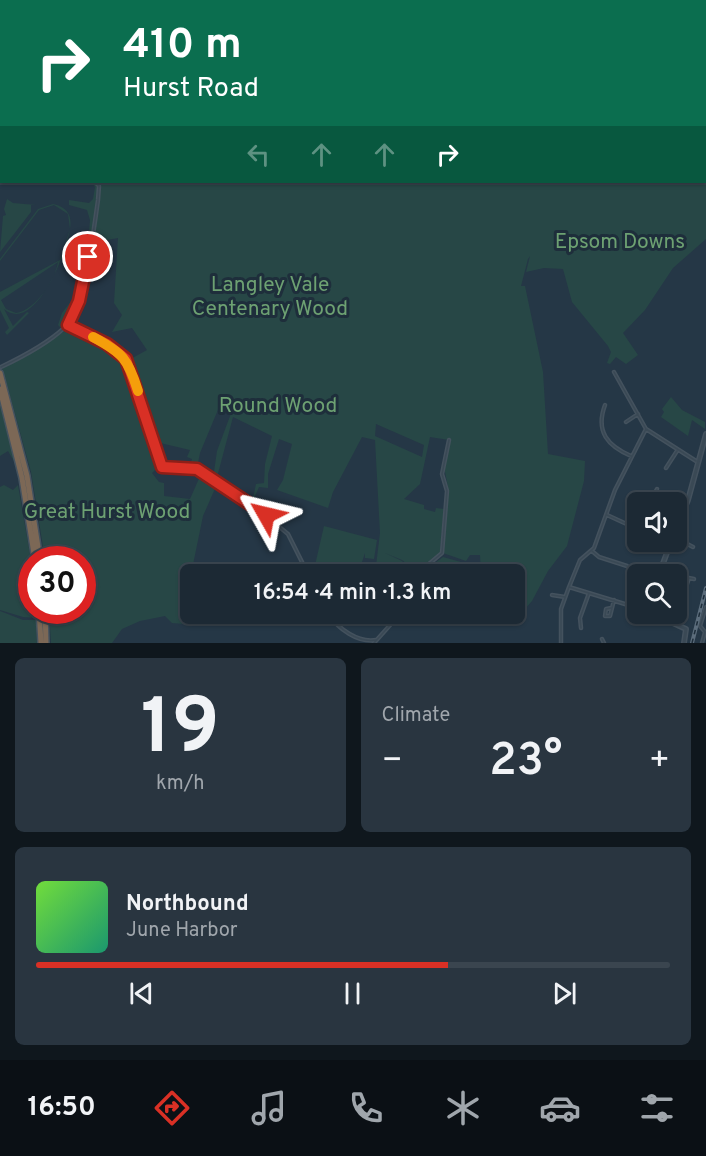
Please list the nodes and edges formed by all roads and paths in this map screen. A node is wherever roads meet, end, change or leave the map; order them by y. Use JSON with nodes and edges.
{"nodes":[{"id":1,"x":96,"y":183,"type":"edge"},
{"id":2,"x":68,"y":322,"type":"junction"},
{"id":3,"x":71,"y":327,"type":"junction"},
{"id":4,"x":64,"y":328,"type":"junction"},
{"id":5,"x":1,"y":370,"type":"edge"},
{"id":6,"x":614,"y":372,"type":"dead end"},
{"id":7,"x":0,"y":389,"type":"edge"},
{"id":8,"x":605,"y":405,"type":"dead end"},
{"id":9,"x":638,"y":414,"type":"junction"},
{"id":10,"x":626,"y":422,"type":"dead end"},
{"id":11,"x":646,"y":429,"type":"junction"},
{"id":12,"x":706,"y":435,"type":"edge"},
{"id":13,"x":450,"y":440,"type":"dead end"},
{"id":14,"x":677,"y":449,"type":"junction"},
{"id":15,"x":632,"y":457,"type":"junction"},
{"id":16,"x":699,"y":463,"type":"junction"},
{"id":17,"x":666,"y":468,"type":"dead end"},
{"id":18,"x":657,"y":489,"type":"dead end"},
{"id":19,"x":655,"y":492,"type":"edge"},
{"id":20,"x":687,"y":502,"type":"edge"},
{"id":21,"x":606,"y":515,"type":"junction"},
{"id":22,"x":627,"y":524,"type":"edge"},
{"id":23,"x":687,"y":543,"type":"edge"},
{"id":24,"x":33,"y":546,"type":"edge"},
{"id":25,"x":38,"y":546,"type":"edge"},
{"id":26,"x":693,"y":546,"type":"dead end"},
{"id":27,"x":591,"y":551,"type":"junction"},
{"id":28,"x":303,"y":564,"type":"edge"},
{"id":29,"x":429,"y":564,"type":"edge"},
{"id":30,"x":627,"y":566,"type":"dead end"},
{"id":31,"x":694,"y":579,"type":"dead end"},
{"id":32,"x":687,"y":584,"type":"edge"},
{"id":33,"x":569,"y":587,"type":"junction"},
{"id":34,"x":590,"y":592,"type":"junction"},
{"id":35,"x":552,"y":595,"type":"dead end"},
{"id":36,"x":566,"y":597,"type":"junction"},
{"id":37,"x":614,"y":599,"type":"junction"},
{"id":38,"x":627,"y":604,"type":"edge"},
{"id":39,"x":706,"y":606,"type":"edge"},
{"id":40,"x":611,"y":608,"type":"dead end"},
{"id":41,"x":40,"y":624,"type":"edge"},
{"id":42,"x":45,"y":624,"type":"edge"},
{"id":43,"x":339,"y":624,"type":"edge"},
{"id":44,"x":391,"y":624,"type":"edge"},
{"id":45,"x":677,"y":624,"type":"edge"},
{"id":46,"x":581,"y":628,"type":"dead end"},
{"id":47,"x":602,"y":639,"type":"dead end"},
{"id":48,"x":376,"y":640,"type":"junction"},
{"id":49,"x":368,"y":642,"type":"edge"},
{"id":50,"x":41,"y":643,"type":"edge"},
{"id":51,"x":46,"y":643,"type":"edge"},
{"id":52,"x":374,"y":643,"type":"edge"},
{"id":53,"x":561,"y":643,"type":"edge"},
{"id":54,"x":604,"y":643,"type":"edge"},
{"id":55,"x":684,"y":643,"type":"edge"},
{"id":56,"x":702,"y":643,"type":"edge"}],
"edges":[{"from":1,"to":2,"type":"street"},
{"from":2,"to":3,"type":"street"},
{"from":2,"to":4,"type":"street"},
{"from":3,"to":4,"type":"street"},
{"from":3,"to":28,"type":"street"},
{"from":4,"to":5,"type":"street"},
{"from":5,"to":25,"type":"highway"},
{"from":6,"to":9,"type":"street"},
{"from":7,"to":24,"type":"highway"},
{"from":8,"to":15,"type":"street"},
{"from":9,"to":10,"type":"street"},
{"from":9,"to":11,"type":"street"},
{"from":11,"to":14,"type":"street"},
{"from":11,"to":15,"type":"street"},
{"from":12,"to":16,"type":"street"},
{"from":13,"to":29,"type":"street"},
{"from":14,"to":16,"type":"street"},
{"from":14,"to":17,"type":"street"},
{"from":15,"to":21,"type":"street"},
{"from":16,"to":20,"type":"street"},
{"from":18,"to":19,"type":"street"},
{"from":21,"to":22,"type":"street"},
{"from":21,"to":27,"type":"street"},
{"from":23,"to":26,"type":"street"},
{"from":27,"to":30,"type":"street"},
{"from":27,"to":33,"type":"street"},
{"from":31,"to":32,"type":"street"},
{"from":33,"to":34,"type":"street"},
{"from":33,"to":36,"type":"street"},
{"from":34,"to":37,"type":"street"},
{"from":34,"to":46,"type":"street"},
{"from":35,"to":36,"type":"street"},
{"from":36,"to":53,"type":"street"},
{"from":37,"to":38,"type":"street"},
{"from":37,"to":40,"type":"street"},
{"from":39,"to":56,"type":"street"},
{"from":41,"to":50,"type":"highway"},
{"from":42,"to":51,"type":"highway"},
{"from":43,"to":49,"type":"street"},
{"from":44,"to":48,"type":"street"},
{"from":45,"to":55,"type":"street"},
{"from":47,"to":54,"type":"street"},
{"from":48,"to":49,"type":"street"},
{"from":48,"to":52,"type":"street"}]}
